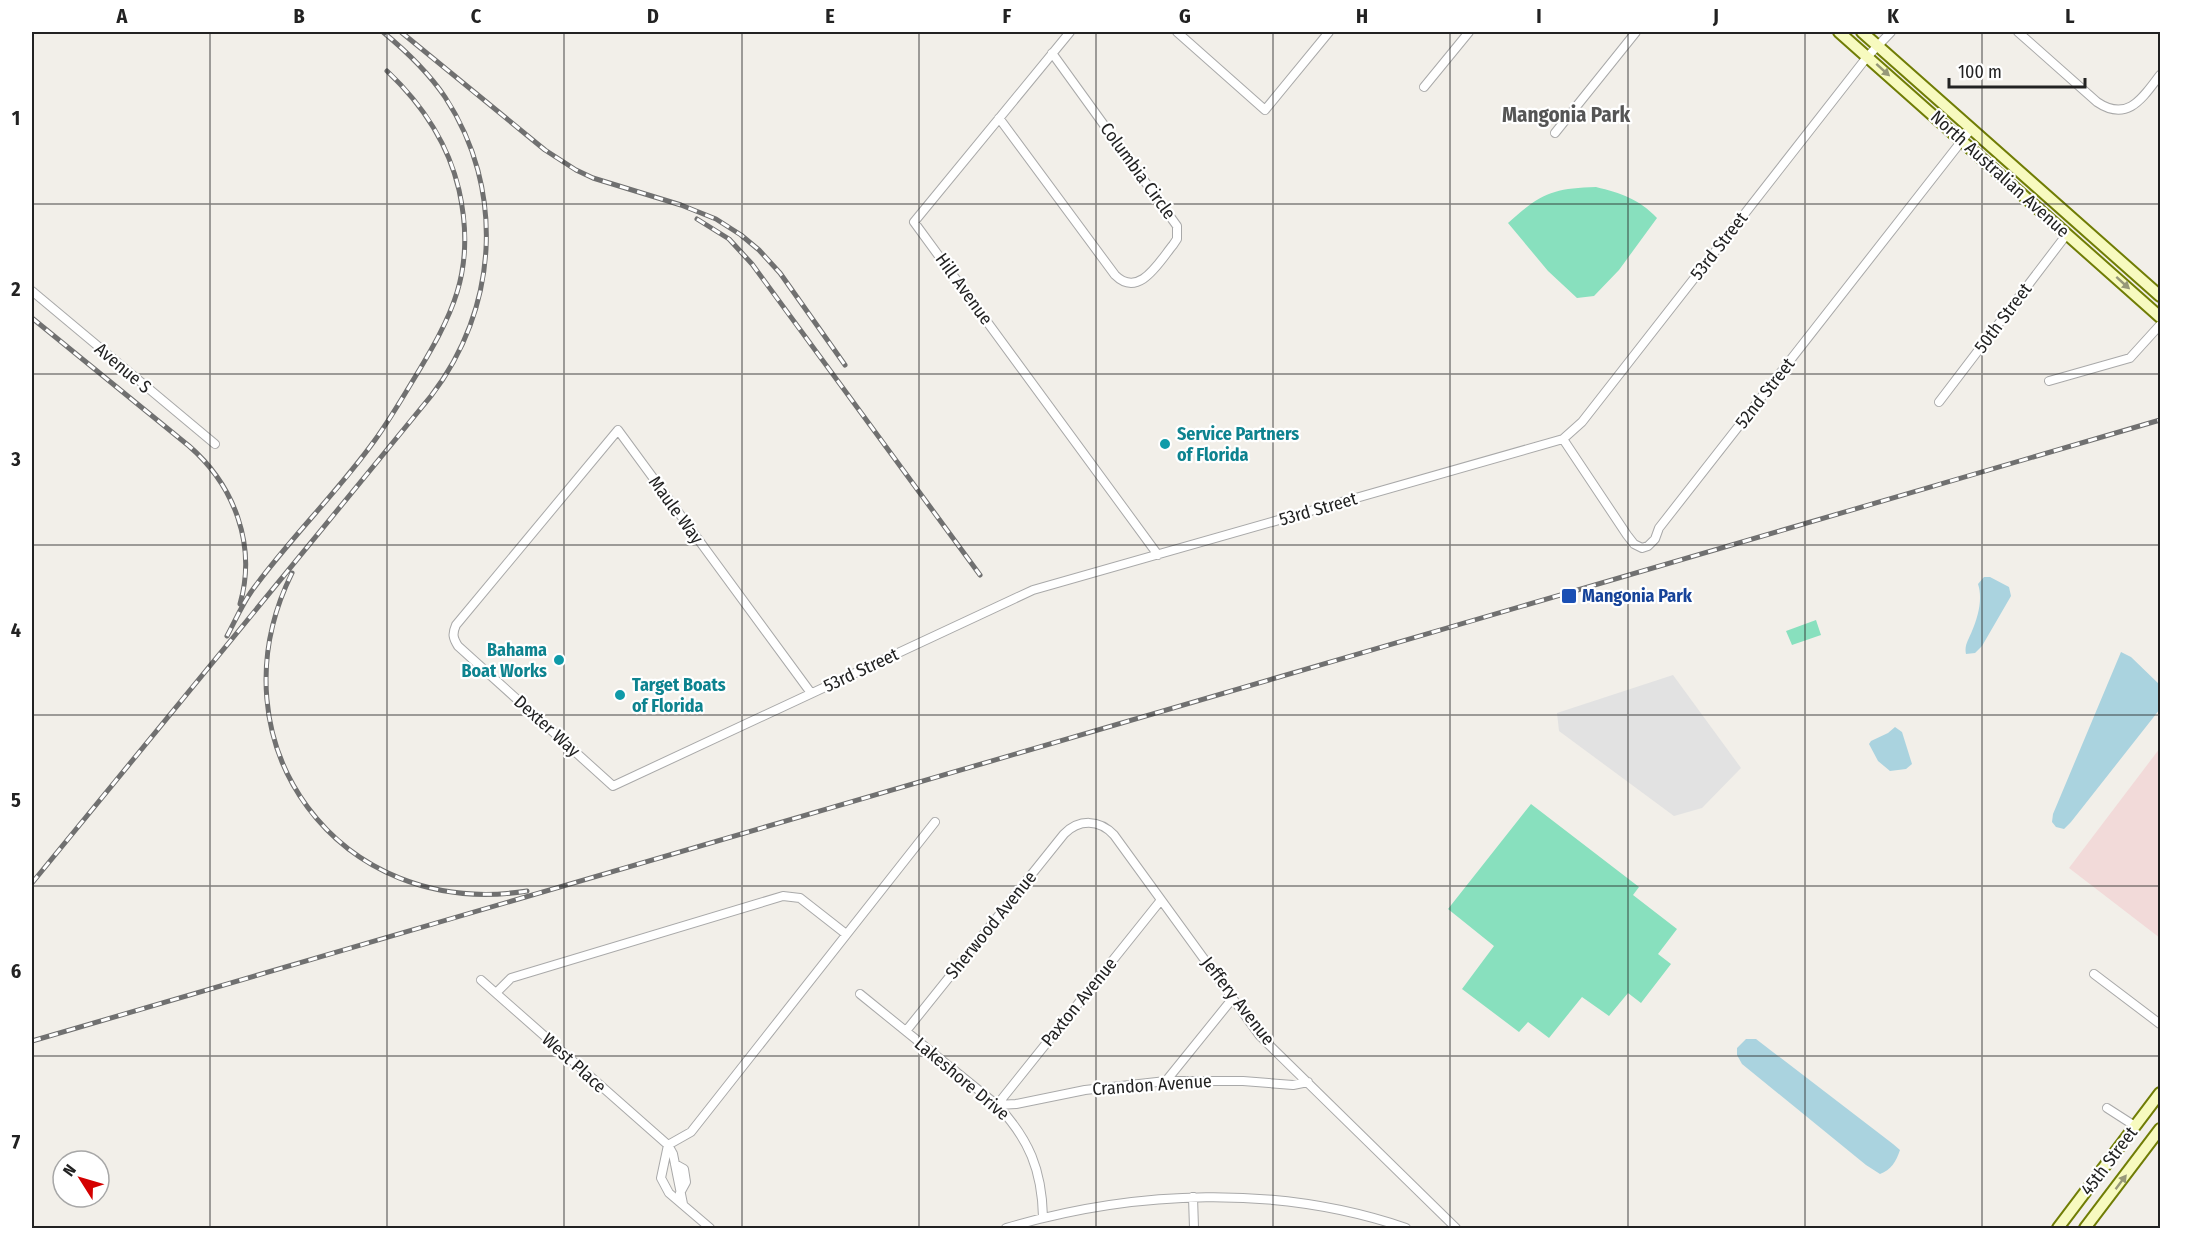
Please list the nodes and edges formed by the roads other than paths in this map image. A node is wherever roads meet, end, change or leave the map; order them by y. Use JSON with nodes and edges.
{"nodes":[{"id":1,"x":1070,"y":32,"type":"edge"},
{"id":2,"x":1177,"y":32,"type":"edge"},
{"id":3,"x":1329,"y":32,"type":"edge"},
{"id":4,"x":1469,"y":32,"type":"edge"},
{"id":5,"x":1636,"y":32,"type":"edge"},
{"id":6,"x":1839,"y":32,"type":"edge"},
{"id":7,"x":1862,"y":32,"type":"edge"},
{"id":8,"x":1882,"y":32,"type":"edge"},
{"id":9,"x":1891,"y":32,"type":"edge"},
{"id":10,"x":2018,"y":32,"type":"edge"},
{"id":11,"x":1878,"y":46,"type":"junction"},
{"id":12,"x":1052,"y":53,"type":"junction"},
{"id":13,"x":1867,"y":57,"type":"junction"},
{"id":14,"x":2160,"y":75,"type":"edge"},
{"id":15,"x":1424,"y":87,"type":"dead end"},
{"id":16,"x":999,"y":118,"type":"junction"},
{"id":17,"x":1971,"y":129,"type":"junction"},
{"id":18,"x":1555,"y":133,"type":"dead end"},
{"id":19,"x":1962,"y":141,"type":"junction"},
{"id":20,"x":2067,"y":234,"type":"junction"},
{"id":21,"x":2111,"y":252,"type":"junction"},
{"id":22,"x":2102,"y":264,"type":"junction"},
{"id":23,"x":32,"y":291,"type":"edge"},
{"id":24,"x":2160,"y":296,"type":"edge"},
{"id":25,"x":2160,"y":317,"type":"edge"},
{"id":26,"x":2160,"y":325,"type":"edge"},
{"id":27,"x":2049,"y":381,"type":"dead end"},
{"id":28,"x":1938,"y":402,"type":"dead end"},
{"id":29,"x":1563,"y":439,"type":"junction"},
{"id":30,"x":215,"y":444,"type":"dead end"},
{"id":31,"x":537,"y":528,"type":"joint"},
{"id":32,"x":1158,"y":555,"type":"junction"},
{"id":33,"x":811,"y":693,"type":"junction"},
{"id":34,"x":613,"y":786,"type":"joint"},
{"id":35,"x":935,"y":822,"type":"dead end"},
{"id":36,"x":1081,"y":823,"type":"joint"},
{"id":37,"x":1161,"y":900,"type":"junction"},
{"id":38,"x":846,"y":934,"type":"junction"},
{"id":39,"x":2094,"y":974,"type":"dead end"},
{"id":40,"x":481,"y":980,"type":"dead end"},
{"id":41,"x":496,"y":993,"type":"junction"},
{"id":42,"x":860,"y":994,"type":"dead end"},
{"id":43,"x":1233,"y":998,"type":"junction"},
{"id":44,"x":2160,"y":1024,"type":"edge"},
{"id":45,"x":906,"y":1031,"type":"junction"},
{"id":46,"x":1166,"y":1081,"type":"junction"},
{"id":47,"x":1308,"y":1082,"type":"junction"},
{"id":48,"x":2160,"y":1093,"type":"edge"},
{"id":49,"x":997,"y":1105,"type":"junction"},
{"id":50,"x":2107,"y":1108,"type":"dead end"},
{"id":51,"x":2135,"y":1126,"type":"junction"},
{"id":52,"x":2160,"y":1129,"type":"edge"},
{"id":53,"x":668,"y":1145,"type":"junction"},
{"id":54,"x":1194,"y":1197,"type":"junction"},
{"id":55,"x":683,"y":1204,"type":"junction"},
{"id":56,"x":1042,"y":1218,"type":"junction"},
{"id":57,"x":710,"y":1228,"type":"edge"},
{"id":58,"x":1006,"y":1228,"type":"edge"},
{"id":59,"x":1194,"y":1228,"type":"edge"},
{"id":60,"x":1406,"y":1228,"type":"edge"},
{"id":61,"x":1456,"y":1228,"type":"edge"},
{"id":62,"x":2058,"y":1228,"type":"edge"},
{"id":63,"x":2085,"y":1228,"type":"edge"}],
"edges":[{"from":1,"to":12,"type":"street","name":"Hill Avenue"},
{"from":2,"to":3,"type":"street"},
{"from":4,"to":15,"type":"street"},
{"from":5,"to":18,"type":"street"},
{"from":6,"to":13,"type":"main road","name":"North Australian Avenue"},
{"from":7,"to":11,"type":"main road","name":"North Australian Avenue"},
{"from":8,"to":11,"type":"street","name":"53rd Street"},
{"from":9,"to":11,"type":"street","name":"53rd Street"},
{"from":10,"to":14,"type":"street"},
{"from":11,"to":13,"type":"street","name":"53rd Street"},
{"from":11,"to":17,"type":"main road","name":"North Australian Avenue"},
{"from":12,"to":16,"type":"street","name":"Hill Avenue"},
{"from":12,"to":16,"type":"street","name":"Columbia Circle"},
{"from":13,"to":19,"type":"main road","name":"North Australian Avenue","one_way":true},
{"from":13,"to":29,"type":"street","name":"53rd Street"},
{"from":16,"to":32,"type":"street","name":"Hill Avenue"},
{"from":17,"to":19,"type":"street","name":"52nd Street"},
{"from":17,"to":21,"type":"main road","name":"North Australian Avenue"},
{"from":19,"to":20,"type":"main road","name":"North Australian Avenue"},
{"from":19,"to":29,"type":"street","name":"52nd Street"},
{"from":20,"to":22,"type":"main road","name":"North Australian Avenue"},
{"from":20,"to":28,"type":"street","name":"50th Street"},
{"from":21,"to":22,"type":"main road"},
{"from":21,"to":24,"type":"main road","name":"North Australian Avenue"},
{"from":22,"to":25,"type":"main road","name":"North Australian Avenue","one_way":true},
{"from":23,"to":30,"type":"street","name":"Avenue S"},
{"from":26,"to":27,"type":"street"},
{"from":29,"to":32,"type":"street","name":"53rd Street"},
{"from":31,"to":33,"type":"street","name":"Maule Way"},
{"from":31,"to":34,"type":"street","name":"Dexter Way"},
{"from":32,"to":33,"type":"street","name":"53rd Street"},
{"from":33,"to":34,"type":"street","name":"53rd Street"},
{"from":35,"to":38,"type":"street"},
{"from":36,"to":37,"type":"street","name":"Jeffery Avenue"},
{"from":36,"to":45,"type":"street","name":"Sherwood Avenue"},
{"from":37,"to":43,"type":"street","name":"Jeffery Avenue"},
{"from":37,"to":49,"type":"street","name":"Paxton Avenue"},
{"from":38,"to":41,"type":"street"},
{"from":38,"to":53,"type":"street"},
{"from":39,"to":44,"type":"street"},
{"from":40,"to":41,"type":"street","name":"West Place"},
{"from":41,"to":53,"type":"street","name":"West Place"},
{"from":42,"to":45,"type":"street","name":"Lakeshore Drive"},
{"from":43,"to":46,"type":"street"},
{"from":43,"to":47,"type":"street","name":"Jeffery Avenue"},
{"from":45,"to":49,"type":"street","name":"Lakeshore Drive"},
{"from":46,"to":47,"type":"street","name":"Crandon Avenue"},
{"from":46,"to":49,"type":"street","name":"Crandon Avenue"},
{"from":47,"to":61,"type":"street","name":"Jeffery Avenue"},
{"from":48,"to":51,"type":"main road","name":"45th Street"},
{"from":49,"to":56,"type":"street","name":"Lakeshore Drive"},
{"from":50,"to":51,"type":"street"},
{"from":51,"to":62,"type":"main road","name":"45th Street"},
{"from":63,"to":52,"type":"main road","name":"45th Street","one_way":true},
{"from":53,"to":55,"type":"street","name":"West Place"},
{"from":53,"to":55,"type":"street"},
{"from":54,"to":56,"type":"street"},
{"from":54,"to":59,"type":"street"},
{"from":54,"to":60,"type":"street"},
{"from":55,"to":57,"type":"street"},
{"from":56,"to":58,"type":"street"}]}
